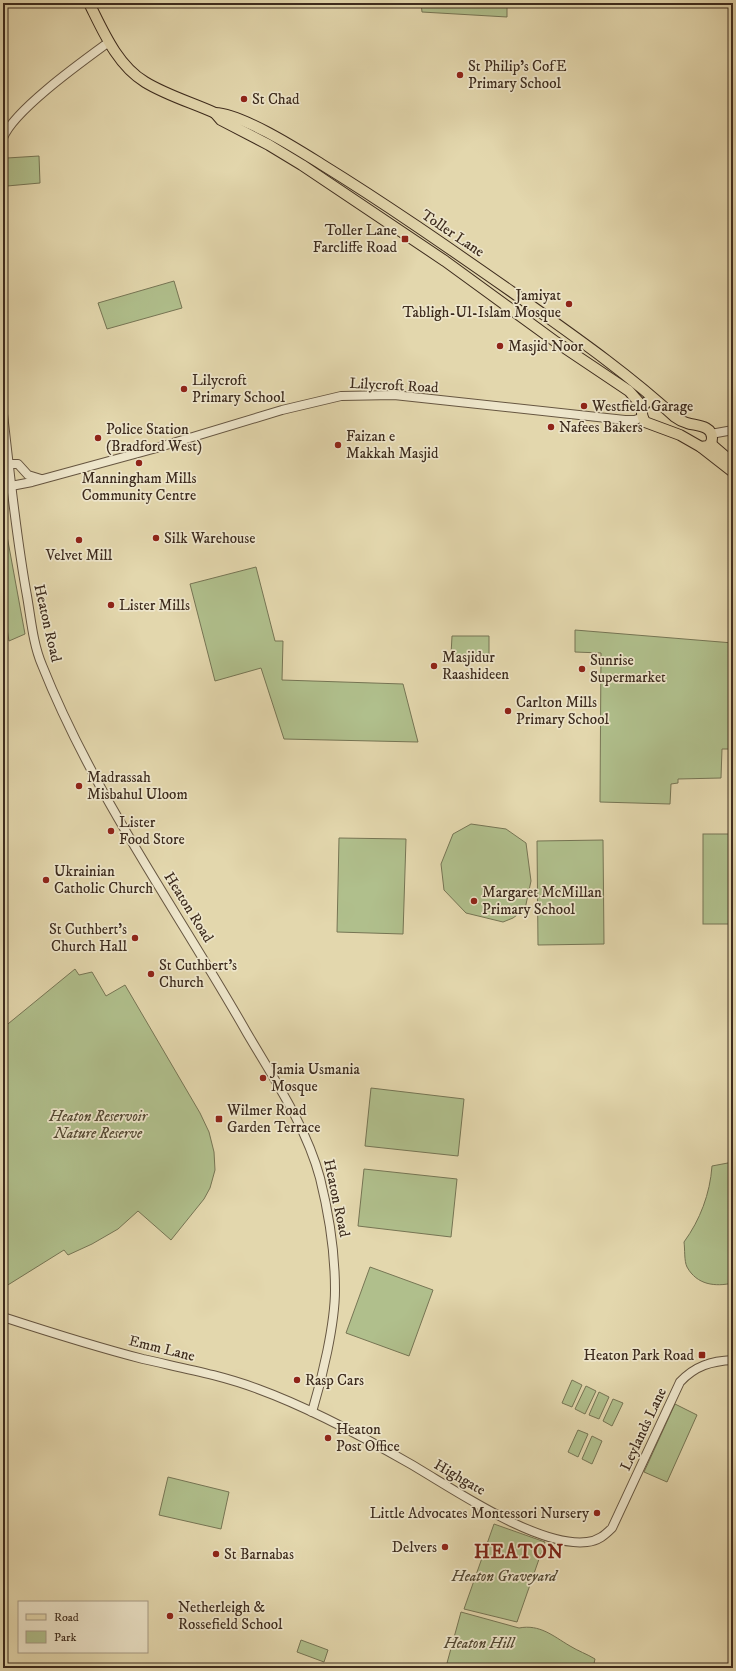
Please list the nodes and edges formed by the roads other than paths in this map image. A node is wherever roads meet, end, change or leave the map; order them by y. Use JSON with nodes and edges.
{"nodes":[{"id":1,"x":89,"y":3,"type":"edge"},
{"id":2,"x":108,"y":42,"type":"junction"},
{"id":3,"x":3,"y":138,"type":"edge"},
{"id":4,"x":271,"y":140,"type":"junction"},
{"id":5,"x":304,"y":154,"type":"junction"},
{"id":6,"x":302,"y":165,"type":"junction"},
{"id":7,"x":452,"y":250,"type":"junction"},
{"id":8,"x":445,"y":261,"type":"junction"},
{"id":9,"x":492,"y":278,"type":"junction"},
{"id":10,"x":484,"y":289,"type":"junction"},
{"id":11,"x":547,"y":317,"type":"junction"},
{"id":12,"x":540,"y":330,"type":"junction"},
{"id":13,"x":611,"y":365,"type":"junction"},
{"id":14,"x":604,"y":375,"type":"junction"},
{"id":15,"x":659,"y":403,"type":"junction"},
{"id":16,"x":643,"y":412,"type":"junction"},
{"id":17,"x":3,"y":414,"type":"edge"},
{"id":18,"x":733,"y":430,"type":"edge"},
{"id":19,"x":708,"y":441,"type":"junction"},
{"id":20,"x":733,"y":463,"type":"edge"},
{"id":21,"x":8,"y":464,"type":"junction"},
{"id":22,"x":733,"y":472,"type":"edge"},
{"id":23,"x":43,"y":479,"type":"junction"},
{"id":24,"x":7,"y":486,"type":"edge"},
{"id":25,"x":3,"y":1317,"type":"edge"},
{"id":26,"x":733,"y":1360,"type":"edge"},
{"id":27,"x":312,"y":1412,"type":"junction"},
{"id":28,"x":601,"y":1538,"type":"joint"}],
"edges":[{"from":1,"to":2,"type":"main road","name":"Toller Lane"},
{"from":2,"to":3,"type":"street"},
{"from":2,"to":4,"type":"main road","name":"Toller Lane"},
{"from":4,"to":5,"type":"main road","name":"Toller Lane"},
{"from":4,"to":6,"type":"main road","name":"Toller Lane"},
{"from":5,"to":6,"type":"main road"},
{"from":5,"to":7,"type":"main road","name":"Toller Lane"},
{"from":6,"to":8,"type":"main road","name":"Toller Lane"},
{"from":7,"to":8,"type":"main road"},
{"from":7,"to":9,"type":"main road","name":"Toller Lane"},
{"from":8,"to":10,"type":"main road","name":"Toller Lane"},
{"from":9,"to":10,"type":"main road"},
{"from":9,"to":11,"type":"main road","name":"Toller Lane"},
{"from":10,"to":12,"type":"main road","name":"Toller Lane"},
{"from":11,"to":12,"type":"main road"},
{"from":11,"to":13,"type":"main road","name":"Toller Lane"},
{"from":12,"to":14,"type":"main road","name":"Toller Lane"},
{"from":13,"to":14,"type":"main road"},
{"from":13,"to":15,"type":"main road","name":"Toller Lane"},
{"from":14,"to":16,"type":"main road","name":"Toller Lane"},
{"from":15,"to":16,"type":"main road"},
{"from":15,"to":19,"type":"main road","name":"Toller Lane"},
{"from":16,"to":19,"type":"main road","name":"Toller Lane"},
{"from":16,"to":23,"type":"street","name":"Lilycroft Road"},
{"from":17,"to":21,"type":"street","name":"Heaton Road"},
{"from":18,"to":19,"type":"street"},
{"from":19,"to":20,"type":"main road","name":"Toller Lane"},
{"from":19,"to":22,"type":"main road","name":"Toller Lane"},
{"from":21,"to":23,"type":"street"},
{"from":21,"to":24,"type":"street","name":"Heaton Road"},
{"from":23,"to":24,"type":"street","name":"Lilycroft Road"},
{"from":24,"to":27,"type":"street","name":"Heaton Road"},
{"from":25,"to":27,"type":"street","name":"Emm Lane"},
{"from":26,"to":28,"type":"street","name":"Leylands Lane"},
{"from":27,"to":28,"type":"street","name":"Highgate"}]}
